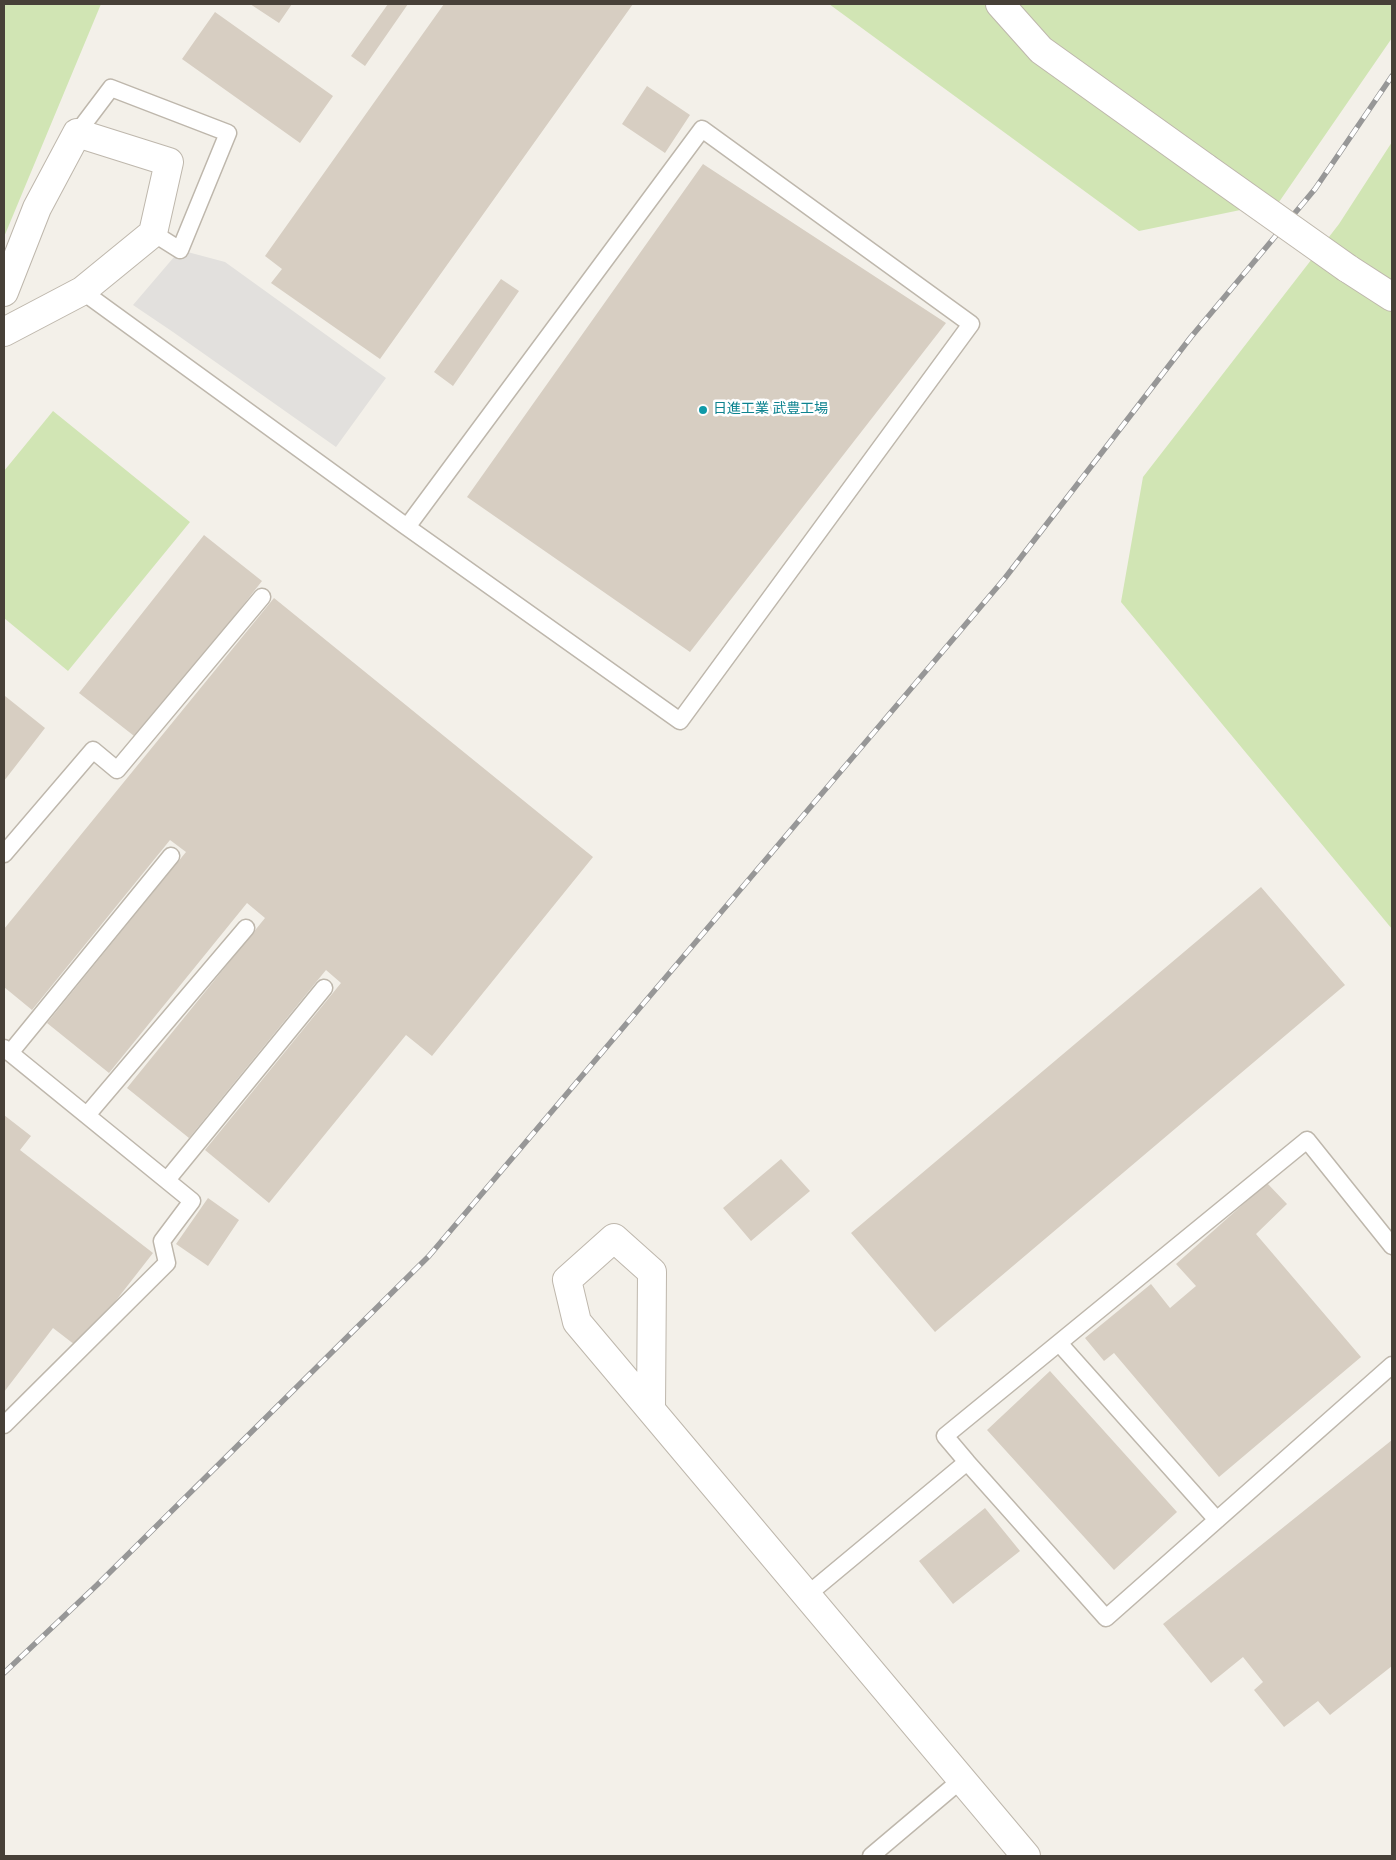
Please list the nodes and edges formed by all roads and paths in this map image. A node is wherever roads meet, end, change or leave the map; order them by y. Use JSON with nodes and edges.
{"nodes":[{"id":1,"x":1000,"y":4,"type":"edge"},
{"id":2,"x":77,"y":133,"type":"junction"},
{"id":3,"x":154,"y":233,"type":"junction"},
{"id":4,"x":82,"y":291,"type":"junction"},
{"id":5,"x":4,"y":292,"type":"edge"},
{"id":6,"x":1392,"y":297,"type":"edge"},
{"id":7,"x":4,"y":332,"type":"edge"},
{"id":8,"x":407,"y":527,"type":"junction"},
{"id":9,"x":262,"y":597,"type":"dead end"},
{"id":10,"x":4,"y":854,"type":"edge"},
{"id":11,"x":170,"y":856,"type":"dead end"},
{"id":12,"x":246,"y":928,"type":"dead end"},
{"id":13,"x":324,"y":988,"type":"dead end"},
{"id":14,"x":7,"y":1050,"type":"edge"},
{"id":15,"x":87,"y":1115,"type":"junction"},
{"id":16,"x":167,"y":1180,"type":"junction"},
{"id":17,"x":1392,"y":1246,"type":"edge"},
{"id":18,"x":1059,"y":1343,"type":"junction"},
{"id":19,"x":1392,"y":1365,"type":"edge"},
{"id":20,"x":651,"y":1409,"type":"junction"},
{"id":21,"x":4,"y":1425,"type":"edge"},
{"id":22,"x":967,"y":1462,"type":"junction"},
{"id":23,"x":1217,"y":1520,"type":"junction"},
{"id":24,"x":807,"y":1595,"type":"junction"},
{"id":25,"x":961,"y":1780,"type":"junction"},
{"id":26,"x":871,"y":1856,"type":"edge"},
{"id":27,"x":1026,"y":1856,"type":"edge"}],
"edges":[{"from":1,"to":6,"type":"street","bridge":true},
{"from":2,"to":3,"type":"street"},
{"from":2,"to":3,"type":"lane"},
{"from":2,"to":5,"type":"street"},
{"from":3,"to":4,"type":"street"},
{"from":4,"to":7,"type":"street"},
{"from":4,"to":8,"type":"lane"},
{"from":8,"to":8,"type":"lane"},
{"from":9,"to":10,"type":"lane"},
{"from":11,"to":14,"type":"lane"},
{"from":12,"to":15,"type":"lane"},
{"from":13,"to":16,"type":"lane"},
{"from":14,"to":15,"type":"lane"},
{"from":15,"to":16,"type":"lane"},
{"from":16,"to":21,"type":"lane"},
{"from":17,"to":18,"type":"lane"},
{"from":18,"to":22,"type":"lane"},
{"from":18,"to":23,"type":"lane"},
{"from":19,"to":23,"type":"lane"},
{"from":20,"to":20,"type":"street"},
{"from":20,"to":24,"type":"street"},
{"from":22,"to":23,"type":"lane"},
{"from":22,"to":24,"type":"lane"},
{"from":24,"to":25,"type":"street"},
{"from":25,"to":26,"type":"lane"},
{"from":25,"to":27,"type":"street"}]}
